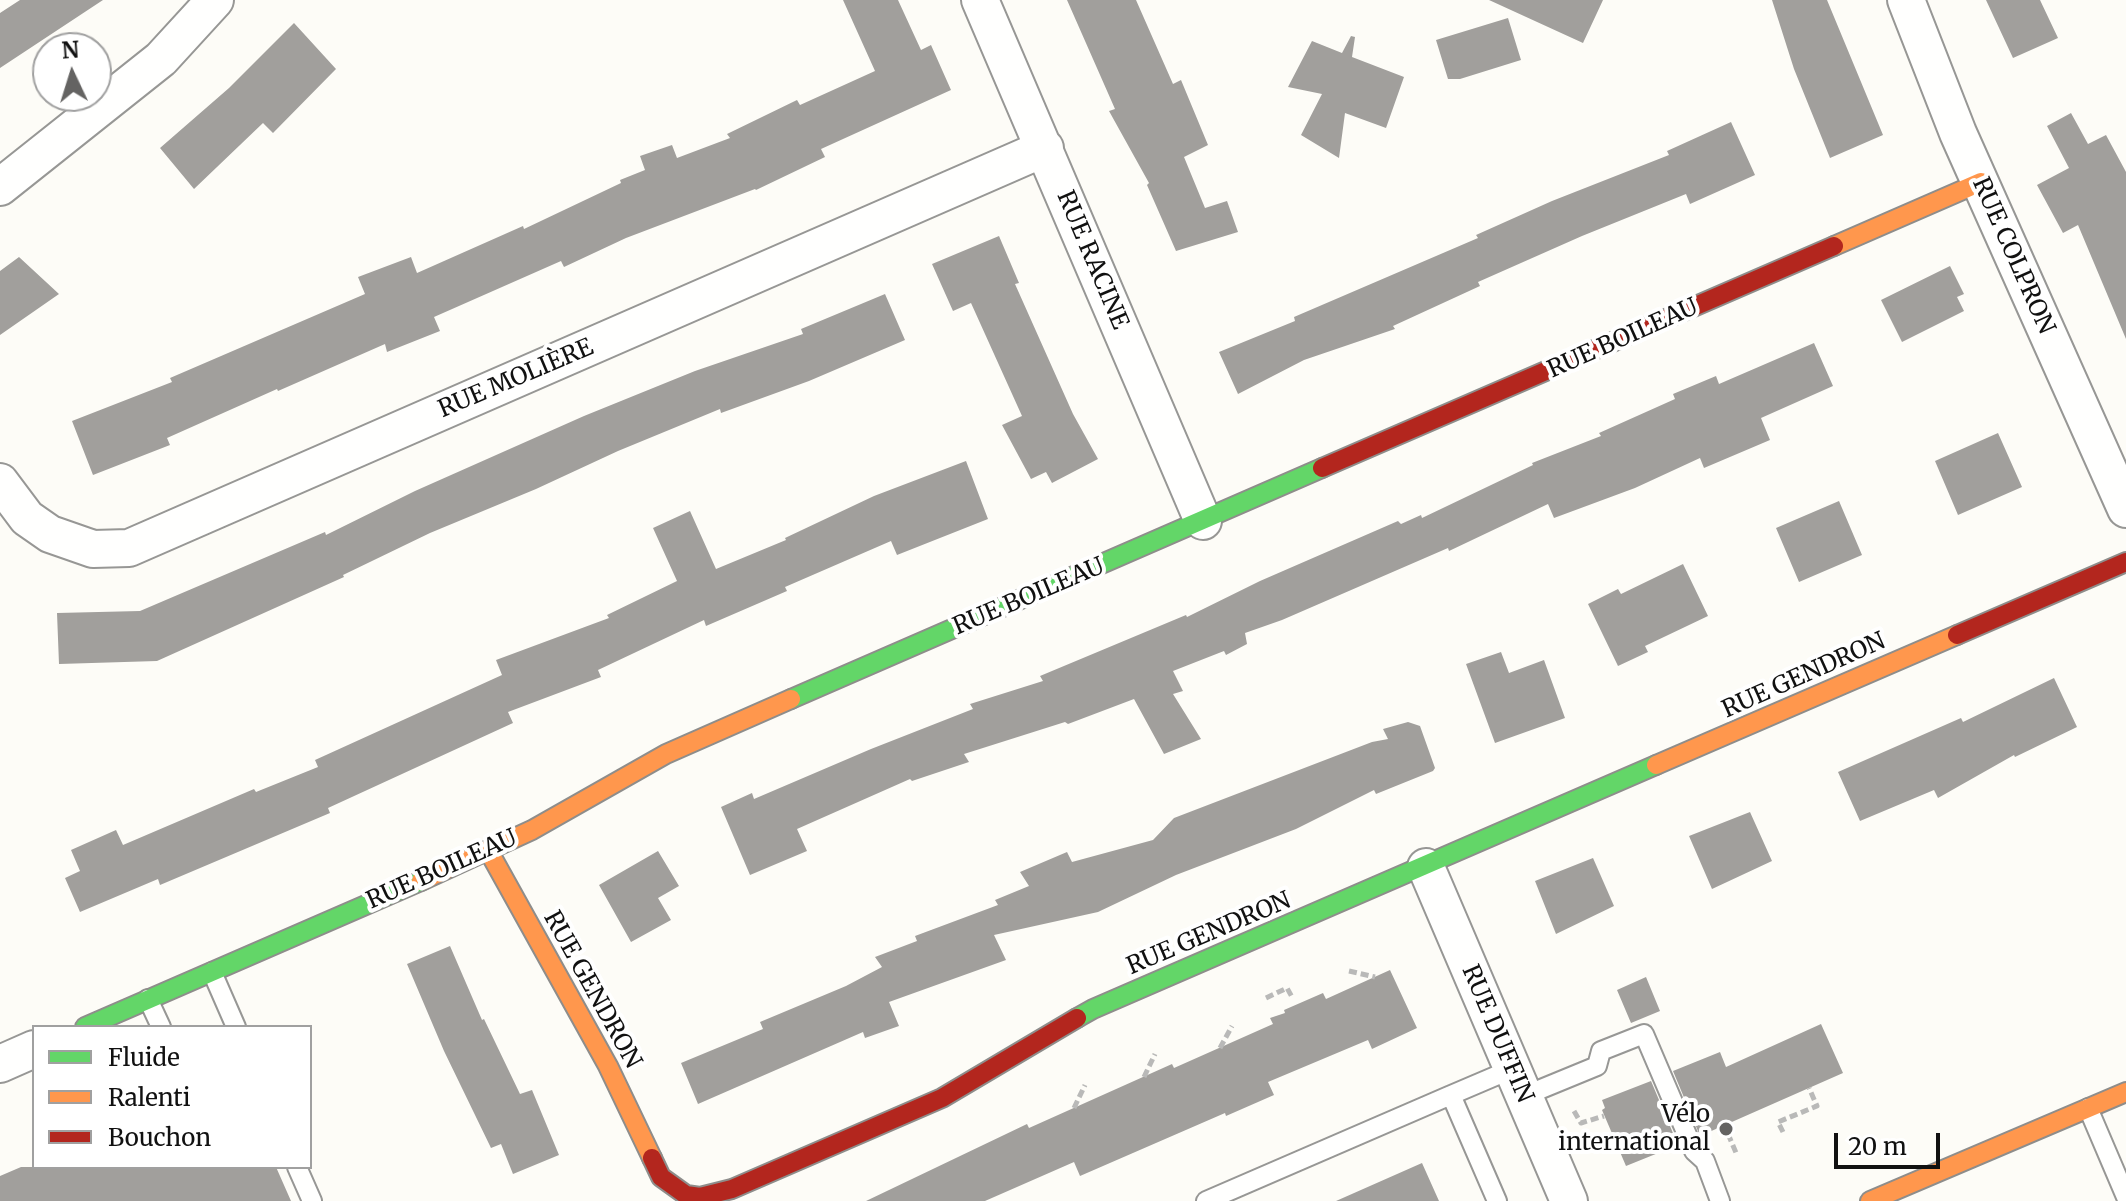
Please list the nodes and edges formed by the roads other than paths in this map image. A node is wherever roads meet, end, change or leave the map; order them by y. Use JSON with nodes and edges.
{"nodes":[{"id":1,"x":215,"y":0,"type":"edge"},
{"id":2,"x":980,"y":0,"type":"edge"},
{"id":3,"x":1906,"y":0,"type":"edge"},
{"id":4,"x":1045,"y":148,"type":"junction"},
{"id":5,"x":1981,"y":182,"type":"junction"},
{"id":6,"x":0,"y":187,"type":"edge"},
{"id":7,"x":0,"y":482,"type":"edge"},
{"id":8,"x":2126,"y":509,"type":"edge"},
{"id":9,"x":1203,"y":521,"type":"junction"},
{"id":10,"x":2126,"y":562,"type":"edge"},
{"id":11,"x":488,"y":850,"type":"junction"},
{"id":12,"x":1426,"y":867,"type":"junction"},
{"id":13,"x":212,"y":972,"type":"junction"},
{"id":14,"x":148,"y":999,"type":"junction"},
{"id":15,"x":90,"y":1025,"type":"edge"},
{"id":16,"x":160,"y":1025,"type":"edge"},
{"id":17,"x":235,"y":1025,"type":"edge"},
{"id":18,"x":32,"y":1050,"type":"edge"},
{"id":19,"x":0,"y":1064,"type":"edge"},
{"id":20,"x":1518,"y":1083,"type":"junction"},
{"id":21,"x":2126,"y":1092,"type":"edge"},
{"id":22,"x":1451,"y":1095,"type":"junction"},
{"id":23,"x":2088,"y":1108,"type":"junction"},
{"id":24,"x":298,"y":1169,"type":"edge"},
{"id":25,"x":2126,"y":1197,"type":"edge"},
{"id":26,"x":312,"y":1201,"type":"edge"},
{"id":27,"x":1206,"y":1201,"type":"edge"},
{"id":28,"x":1497,"y":1201,"type":"edge"},
{"id":29,"x":1569,"y":1201,"type":"edge"},
{"id":30,"x":1720,"y":1201,"type":"edge"},
{"id":31,"x":1870,"y":1201,"type":"edge"}],
"edges":[{"from":1,"to":6,"type":"street"},
{"from":2,"to":4,"type":"street","name":"RUE RACINE"},
{"from":3,"to":5,"type":"street","name":"RUE COLPRON"},
{"from":4,"to":7,"type":"street","name":"RUE MOLIÈRE"},
{"from":4,"to":9,"type":"street","name":"RUE RACINE"},
{"from":5,"to":8,"type":"street","name":"RUE COLPRON"},
{"from":5,"to":9,"type":"street","name":"RUE BOILEAU"},
{"from":9,"to":11,"type":"street","name":"RUE BOILEAU"},
{"from":10,"to":12,"type":"street","name":"RUE GENDRON"},
{"from":11,"to":12,"type":"street","name":"RUE GENDRON"},
{"from":11,"to":13,"type":"street","name":"RUE BOILEAU"},
{"from":12,"to":20,"type":"street","name":"RUE DUFFIN"},
{"from":13,"to":14,"type":"street","name":"RUE BOILEAU"},
{"from":13,"to":17,"type":"lane"},
{"from":14,"to":15,"type":"street","name":"RUE BOILEAU"},
{"from":14,"to":16,"type":"lane"},
{"from":18,"to":19,"type":"street"},
{"from":20,"to":22,"type":"lane"},
{"from":20,"to":29,"type":"street","name":"RUE DUFFIN"},
{"from":20,"to":30,"type":"lane"},
{"from":21,"to":23,"type":"street"},
{"from":22,"to":27,"type":"lane"},
{"from":22,"to":28,"type":"lane"},
{"from":23,"to":25,"type":"lane"},
{"from":23,"to":31,"type":"street"},
{"from":24,"to":26,"type":"lane"}]}
